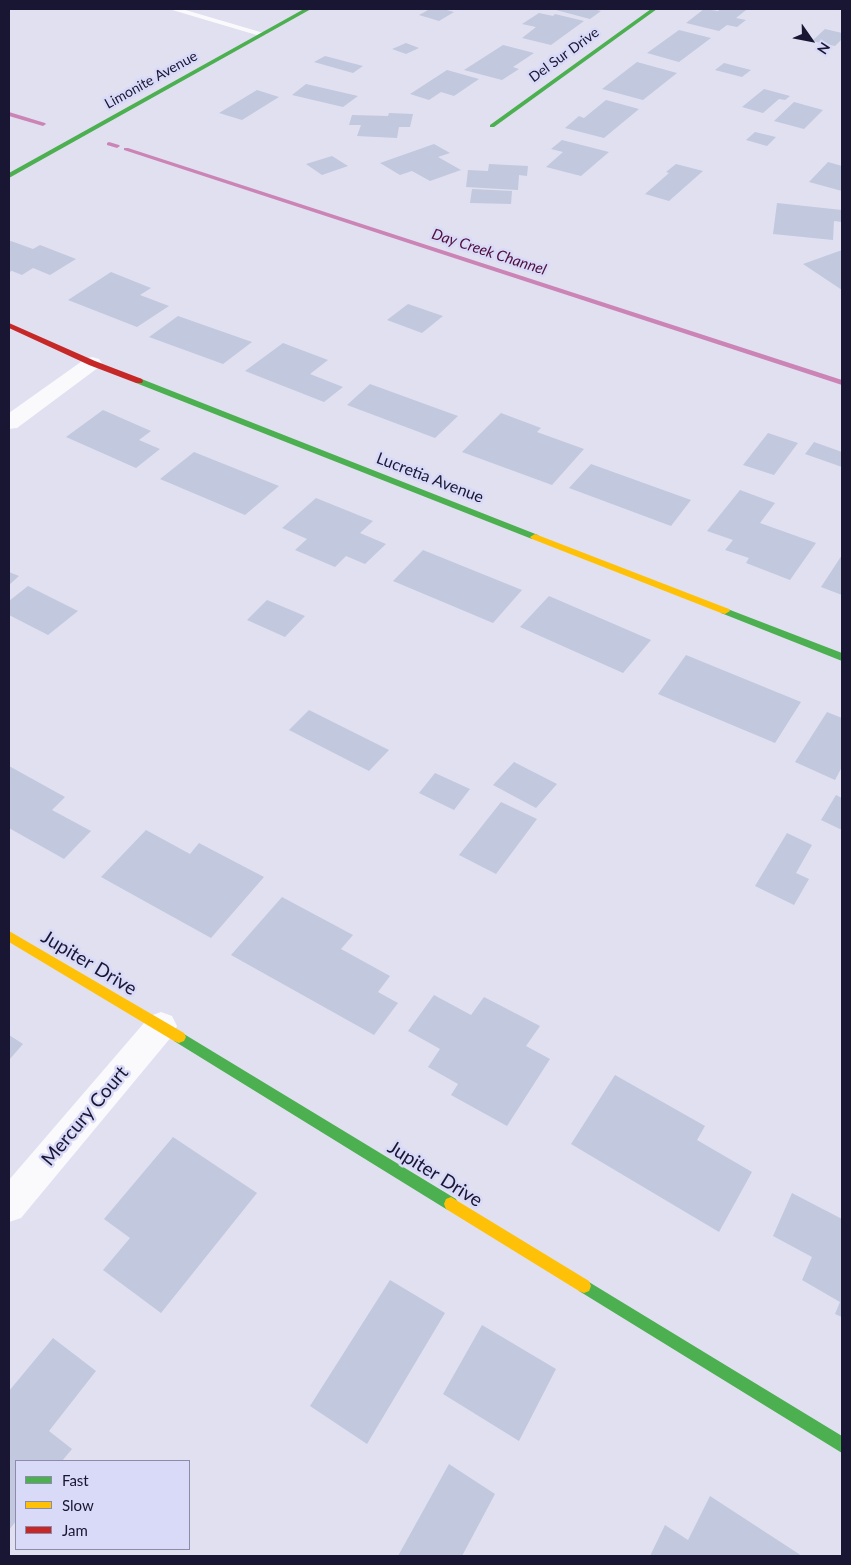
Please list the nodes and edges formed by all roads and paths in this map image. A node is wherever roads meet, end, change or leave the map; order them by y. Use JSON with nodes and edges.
{"nodes":[{"id":1,"x":172,"y":9,"type":"edge"},
{"id":2,"x":308,"y":9,"type":"edge"},
{"id":3,"x":654,"y":9,"type":"edge"},
{"id":4,"x":263,"y":34,"type":"junction"},
{"id":5,"x":492,"y":126,"type":"dead end"},
{"id":6,"x":9,"y":176,"type":"edge"},
{"id":7,"x":9,"y":325,"type":"edge"},
{"id":8,"x":92,"y":363,"type":"junction"},
{"id":9,"x":9,"y":423,"type":"edge"},
{"id":10,"x":842,"y":657,"type":"edge"},
{"id":11,"x":9,"y":936,"type":"edge"},
{"id":12,"x":161,"y":1026,"type":"junction"},
{"id":13,"x":9,"y":1206,"type":"edge"},
{"id":14,"x":842,"y":1445,"type":"edge"}],
"edges":[{"from":1,"to":4,"type":"lane"},
{"from":2,"to":4,"type":"street","name":"Limonite Avenue"},
{"from":3,"to":5,"type":"street","name":"Del Sur Drive"},
{"from":4,"to":6,"type":"street","name":"Limonite Avenue"},
{"from":7,"to":8,"type":"street","name":"Lucretia Avenue"},
{"from":8,"to":9,"type":"street"},
{"from":8,"to":10,"type":"street","name":"Lucretia Avenue"},
{"from":11,"to":12,"type":"street","name":"Jupiter Drive"},
{"from":12,"to":13,"type":"street","name":"Mercury Court"},
{"from":12,"to":14,"type":"street","name":"Jupiter Drive"}]}
